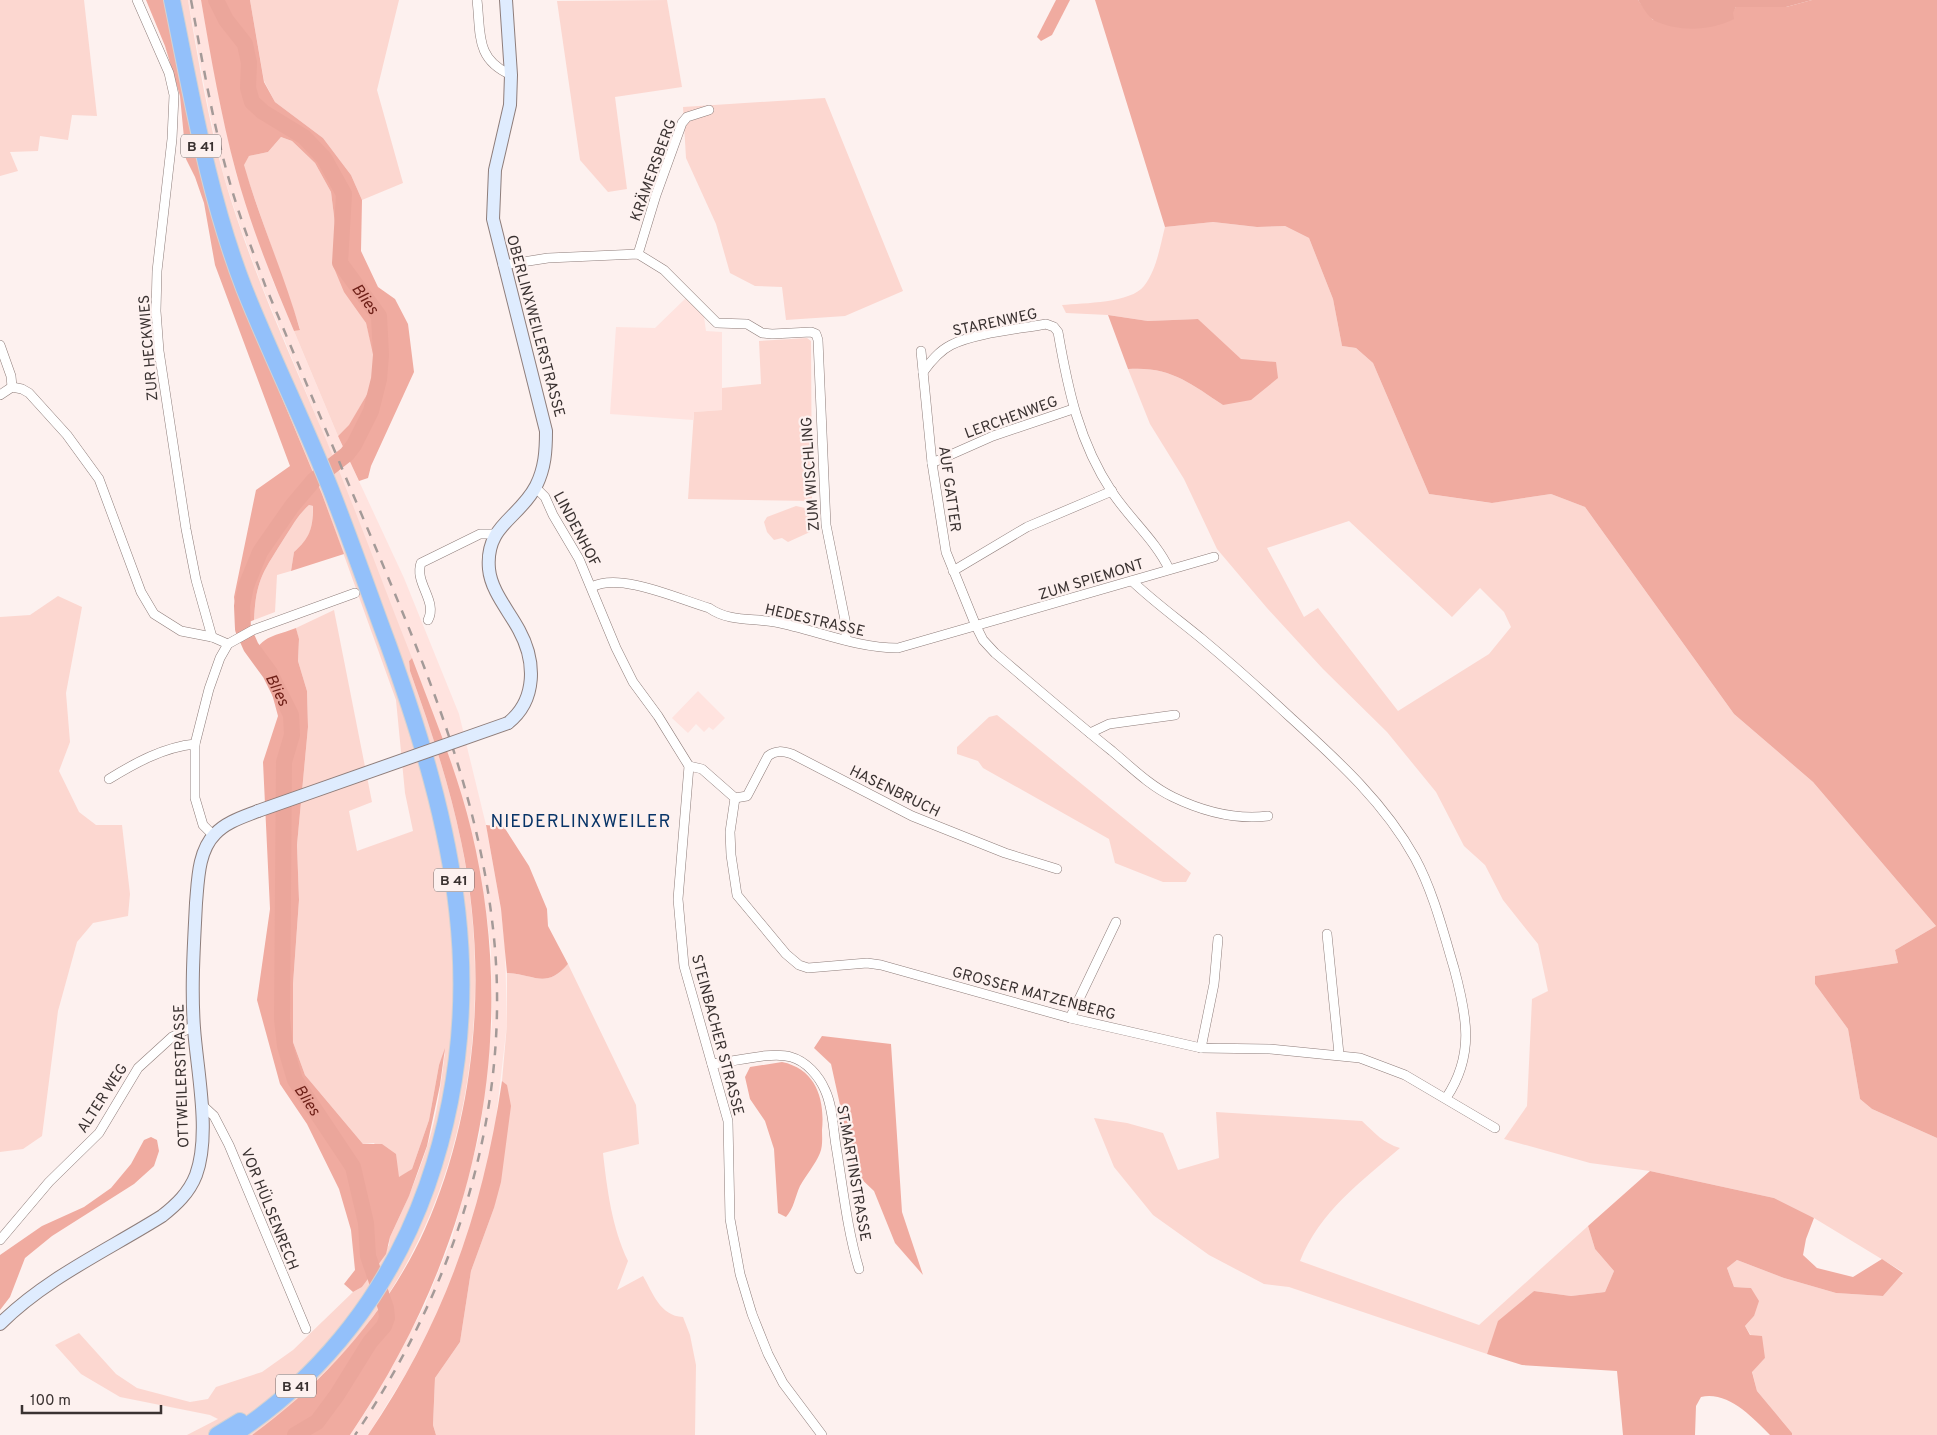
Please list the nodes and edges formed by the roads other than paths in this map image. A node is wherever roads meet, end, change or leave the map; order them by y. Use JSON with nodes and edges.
{"nodes":[{"id":1,"x":137,"y":0,"type":"edge"},
{"id":2,"x":172,"y":0,"type":"edge"},
{"id":3,"x":477,"y":0,"type":"edge"},
{"id":4,"x":506,"y":0,"type":"edge"},
{"id":5,"x":511,"y":75,"type":"junction"},
{"id":6,"x":709,"y":110,"type":"dead end"},
{"id":7,"x":638,"y":254,"type":"junction"},
{"id":8,"x":503,"y":265,"type":"junction"},
{"id":9,"x":0,"y":345,"type":"edge"},
{"id":10,"x":920,"y":351,"type":"dead end"},
{"id":11,"x":923,"y":372,"type":"junction"},
{"id":12,"x":12,"y":387,"type":"junction"},
{"id":13,"x":0,"y":395,"type":"edge"},
{"id":14,"x":1073,"y":409,"type":"junction"},
{"id":15,"x":932,"y":463,"type":"junction"},
{"id":16,"x":535,"y":487,"type":"junction"},
{"id":17,"x":1112,"y":492,"type":"junction"},
{"id":18,"x":495,"y":534,"type":"junction"},
{"id":19,"x":1214,"y":557,"type":"dead end"},
{"id":20,"x":1169,"y":569,"type":"junction"},
{"id":21,"x":952,"y":570,"type":"junction"},
{"id":22,"x":1132,"y":582,"type":"junction"},
{"id":23,"x":592,"y":587,"type":"junction"},
{"id":24,"x":355,"y":593,"type":"dead end"},
{"id":25,"x":428,"y":620,"type":"dead end"},
{"id":26,"x":976,"y":626,"type":"junction"},
{"id":27,"x":212,"y":636,"type":"junction"},
{"id":28,"x":846,"y":640,"type":"junction"},
{"id":29,"x":228,"y":644,"type":"junction"},
{"id":30,"x":1175,"y":715,"type":"dead end"},
{"id":31,"x":1090,"y":733,"type":"junction"},
{"id":32,"x":195,"y":744,"type":"junction"},
{"id":33,"x":689,"y":766,"type":"junction"},
{"id":34,"x":109,"y":779,"type":"dead end"},
{"id":35,"x":735,"y":798,"type":"junction"},
{"id":36,"x":1268,"y":816,"type":"dead end"},
{"id":37,"x":214,"y":835,"type":"junction"},
{"id":38,"x":1057,"y":869,"type":"dead end"},
{"id":39,"x":1116,"y":922,"type":"dead end"},
{"id":40,"x":1327,"y":934,"type":"dead end"},
{"id":41,"x":1218,"y":939,"type":"dead end"},
{"id":42,"x":1070,"y":1018,"type":"junction"},
{"id":43,"x":194,"y":1026,"type":"junction"},
{"id":44,"x":1201,"y":1048,"type":"junction"},
{"id":45,"x":1339,"y":1054,"type":"junction"},
{"id":46,"x":712,"y":1064,"type":"junction"},
{"id":47,"x":1446,"y":1098,"type":"junction"},
{"id":48,"x":201,"y":1104,"type":"junction"},
{"id":49,"x":1495,"y":1128,"type":"dead end"},
{"id":50,"x":0,"y":1240,"type":"edge"},
{"id":51,"x":859,"y":1269,"type":"dead end"},
{"id":52,"x":0,"y":1324,"type":"edge"},
{"id":53,"x":350,"y":1327,"type":"junction"},
{"id":54,"x":306,"y":1329,"type":"dead end"},
{"id":55,"x":216,"y":1435,"type":"edge"},
{"id":56,"x":233,"y":1435,"type":"edge"},
{"id":57,"x":822,"y":1435,"type":"edge"}],
"edges":[{"from":1,"to":27,"type":"street","name":"ZUR HECKWIES"},
{"from":2,"to":53,"type":"highway","number":"B 41"},
{"from":3,"to":5,"type":"street"},
{"from":4,"to":5,"type":"main road","name":"OBERLINXWEILERSTRASSE"},
{"from":5,"to":8,"type":"main road","name":"OBERLINXWEILERSTRASSE"},
{"from":6,"to":7,"type":"street","name":"KRÄMERSBERG"},
{"from":7,"to":8,"type":"street"},
{"from":7,"to":28,"type":"street","name":"ZUM WISCHLING"},
{"from":8,"to":16,"type":"main road","name":"OBERLINXWEILERSTRASSE"},
{"from":9,"to":12,"type":"street"},
{"from":10,"to":11,"type":"street","name":"AUF GATTER"},
{"from":11,"to":14,"type":"street","name":"STARENWEG"},
{"from":11,"to":15,"type":"street","name":"AUF GATTER"},
{"from":12,"to":13,"type":"street"},
{"from":12,"to":27,"type":"street"},
{"from":14,"to":15,"type":"street","name":"LERCHENWEG"},
{"from":14,"to":17,"type":"street"},
{"from":15,"to":21,"type":"street","name":"AUF GATTER"},
{"from":16,"to":18,"type":"main road","name":"OBERLINXWEILERSTRASSE"},
{"from":16,"to":23,"type":"street","name":"LINDENHOF"},
{"from":17,"to":20,"type":"street"},
{"from":17,"to":21,"type":"street"},
{"from":18,"to":25,"type":"street"},
{"from":18,"to":37,"type":"main road","name":"OTTWEILERSTRASSE","bridge":true},
{"from":19,"to":20,"type":"street","name":"ZUM SPIEMONT"},
{"from":20,"to":22,"type":"street","name":"ZUM SPIEMONT"},
{"from":21,"to":26,"type":"street","name":"AUF GATTER"},
{"from":22,"to":26,"type":"street","name":"ZUM SPIEMONT"},
{"from":22,"to":47,"type":"street"},
{"from":23,"to":28,"type":"street","name":"HEDESTRASSE"},
{"from":23,"to":33,"type":"street"},
{"from":24,"to":29,"type":"street"},
{"from":26,"to":28,"type":"street","name":"HEDESTRASSE"},
{"from":26,"to":31,"type":"street","name":"AUF GATTER"},
{"from":27,"to":29,"type":"street"},
{"from":29,"to":32,"type":"street"},
{"from":30,"to":31,"type":"street"},
{"from":31,"to":36,"type":"street","name":"AUF GATTER"},
{"from":32,"to":34,"type":"street"},
{"from":32,"to":37,"type":"street"},
{"from":33,"to":35,"type":"street"},
{"from":33,"to":46,"type":"street","name":"STEINBACHER STRASSE"},
{"from":35,"to":38,"type":"street","name":"HASENBRUCH"},
{"from":35,"to":42,"type":"street","name":"GROSSER MATZENBERG"},
{"from":37,"to":43,"type":"main road","name":"OTTWEILERSTRASSE"},
{"from":39,"to":42,"type":"street"},
{"from":40,"to":45,"type":"street"},
{"from":41,"to":44,"type":"street"},
{"from":42,"to":44,"type":"street","name":"GROSSER MATZENBERG"},
{"from":43,"to":48,"type":"main road","name":"OTTWEILERSTRASSE"},
{"from":43,"to":50,"type":"street","name":"ALTER WEG"},
{"from":44,"to":45,"type":"street","name":"GROSSER MATZENBERG"},
{"from":45,"to":47,"type":"street","name":"GROSSER MATZENBERG"},
{"from":46,"to":51,"type":"street","name":"ST.MARTINSTRASSE"},
{"from":46,"to":57,"type":"street","name":"STEINBACHER STRASSE"},
{"from":47,"to":49,"type":"street","name":"GROSSER MATZENBERG"},
{"from":48,"to":52,"type":"main road","name":"OTTWEILERSTRASSE"},
{"from":48,"to":54,"type":"street","name":"VOR HÜLSENRECH"},
{"from":53,"to":55,"type":"highway"},
{"from":53,"to":56,"type":"highway","number":"B 41"}]}
